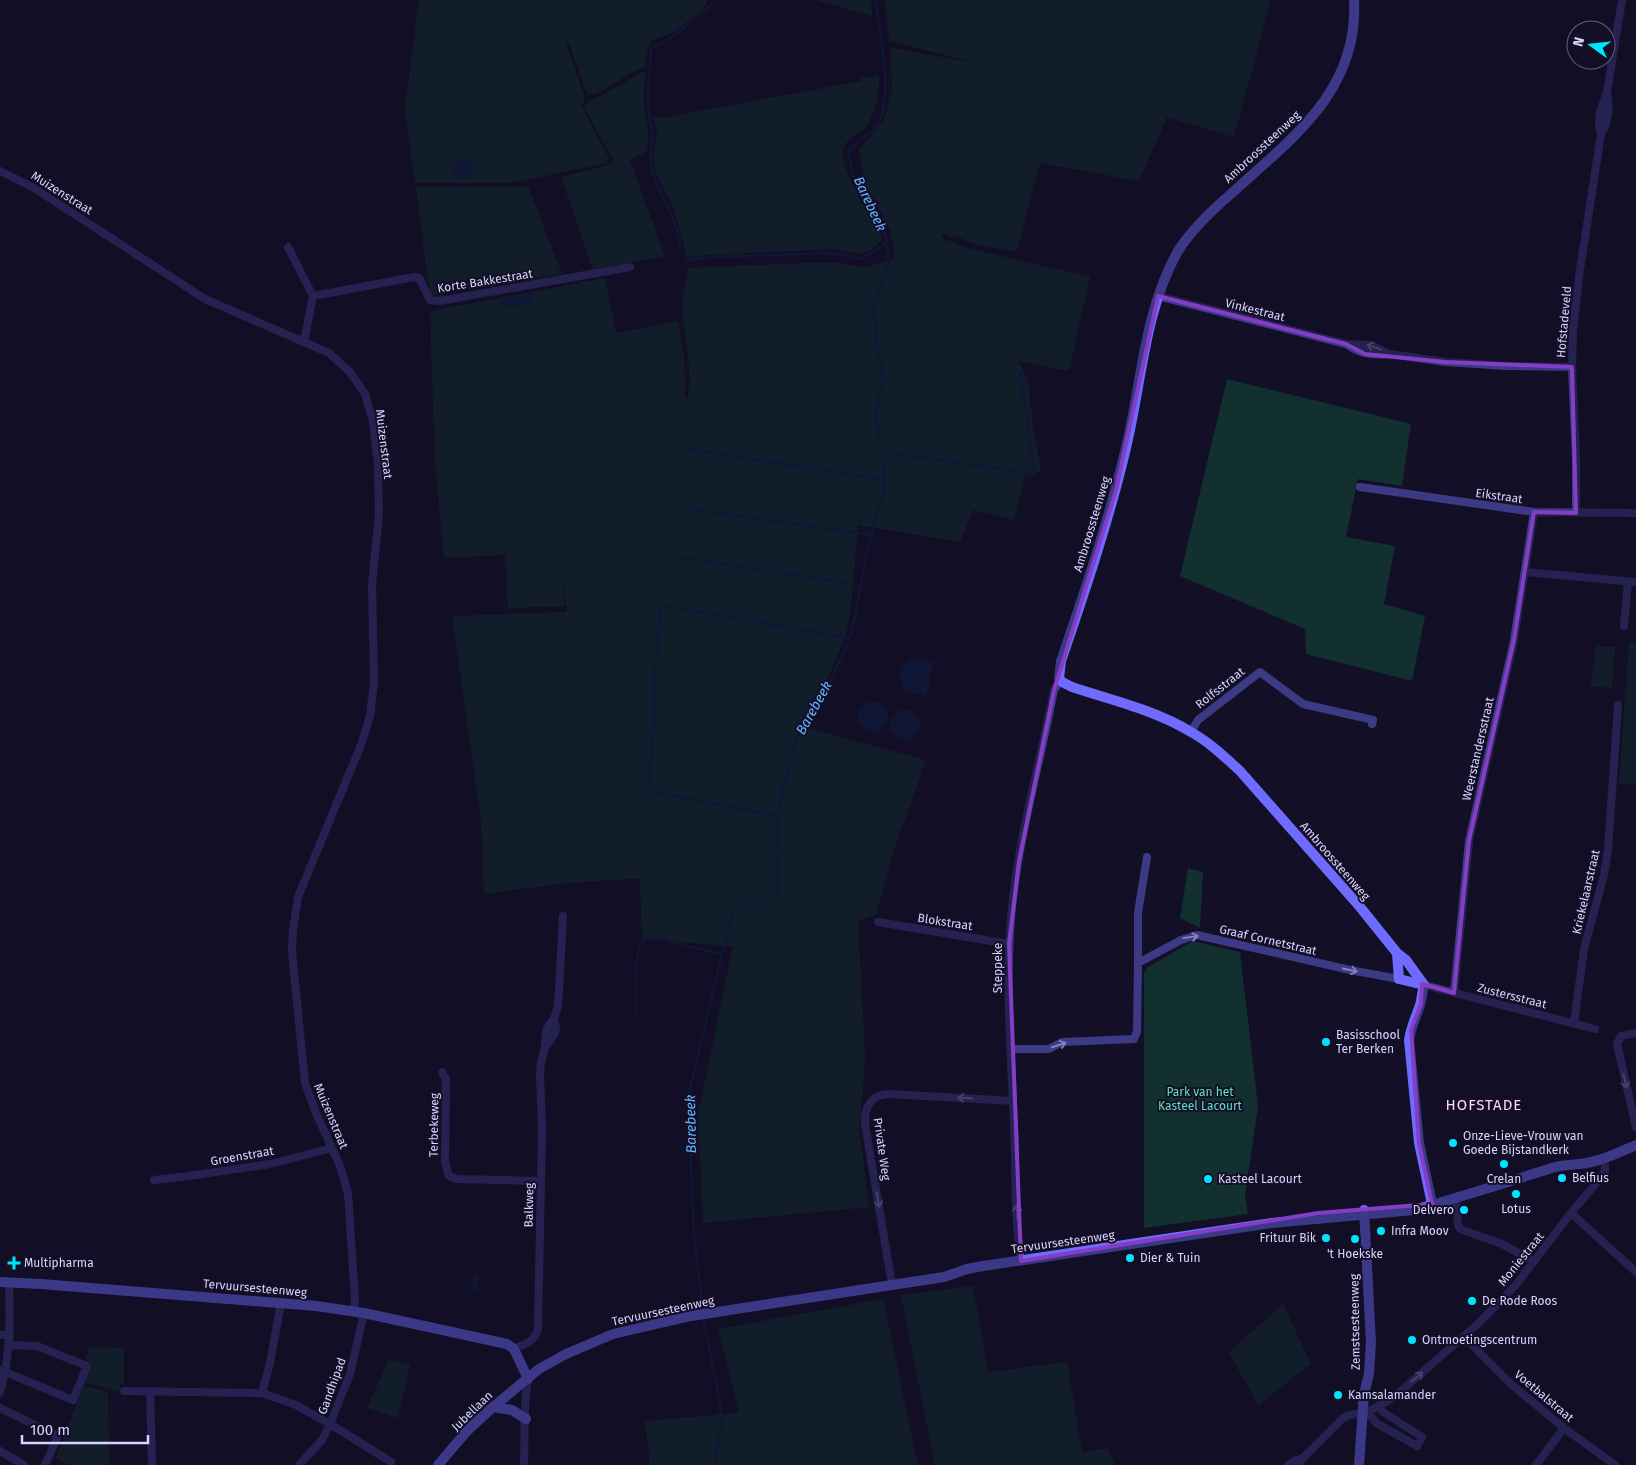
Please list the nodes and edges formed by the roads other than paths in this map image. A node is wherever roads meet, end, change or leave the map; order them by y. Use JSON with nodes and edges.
{"nodes":[{"id":1,"x":1354,"y":0,"type":"edge"},
{"id":2,"x":1622,"y":0,"type":"edge"},
{"id":3,"x":0,"y":171,"type":"edge"},
{"id":4,"x":288,"y":248,"type":"dead end"},
{"id":5,"x":630,"y":267,"type":"dead end"},
{"id":6,"x":313,"y":296,"type":"junction"},
{"id":7,"x":1158,"y":296,"type":"junction"},
{"id":8,"x":304,"y":342,"type":"junction"},
{"id":9,"x":1572,"y":367,"type":"junction"},
{"id":10,"x":1360,"y":487,"type":"dead end"},
{"id":11,"x":1534,"y":512,"type":"junction"},
{"id":12,"x":1576,"y":513,"type":"junction"},
{"id":13,"x":1636,"y":514,"type":"edge"},
{"id":14,"x":1525,"y":572,"type":"junction"},
{"id":15,"x":1632,"y":582,"type":"edge"},
{"id":16,"x":1624,"y":626,"type":"dead end"},
{"id":17,"x":1060,"y":681,"type":"junction"},
{"id":18,"x":1618,"y":705,"type":"dead end"},
{"id":19,"x":1372,"y":724,"type":"dead end"},
{"id":20,"x":1191,"y":732,"type":"junction"},
{"id":21,"x":1147,"y":857,"type":"dead end"},
{"id":22,"x":563,"y":916,"type":"dead end"},
{"id":23,"x":878,"y":922,"type":"dead end"},
{"id":24,"x":1010,"y":944,"type":"junction"},
{"id":25,"x":1397,"y":953,"type":"junction"},
{"id":26,"x":1138,"y":963,"type":"junction"},
{"id":27,"x":1399,"y":979,"type":"junction"},
{"id":28,"x":1424,"y":985,"type":"junction"},
{"id":29,"x":1454,"y":993,"type":"junction"},
{"id":30,"x":1574,"y":1023,"type":"junction"},
{"id":31,"x":1595,"y":1029,"type":"dead end"},
{"id":32,"x":1636,"y":1033,"type":"edge"},
{"id":33,"x":1012,"y":1049,"type":"junction"},
{"id":34,"x":442,"y":1072,"type":"dead end"},
{"id":35,"x":1013,"y":1101,"type":"junction"},
{"id":36,"x":1636,"y":1127,"type":"edge"},
{"id":37,"x":1636,"y":1145,"type":"edge"},
{"id":38,"x":332,"y":1148,"type":"junction"},
{"id":39,"x":1605,"y":1157,"type":"junction"},
{"id":40,"x":154,"y":1180,"type":"dead end"},
{"id":41,"x":541,"y":1182,"type":"junction"},
{"id":42,"x":1456,"y":1199,"type":"junction"},
{"id":43,"x":1432,"y":1204,"type":"junction"},
{"id":44,"x":1364,"y":1211,"type":"junction"},
{"id":45,"x":1571,"y":1213,"type":"junction"},
{"id":46,"x":1021,"y":1261,"type":"junction"},
{"id":47,"x":1534,"y":1262,"type":"junction"},
{"id":48,"x":1636,"y":1272,"type":"edge"},
{"id":49,"x":4,"y":1282,"type":"edge"},
{"id":50,"x":892,"y":1285,"type":"junction"},
{"id":51,"x":282,"y":1303,"type":"junction"},
{"id":52,"x":359,"y":1313,"type":"junction"},
{"id":53,"x":0,"y":1335,"type":"edge"},
{"id":54,"x":10,"y":1335,"type":"junction"},
{"id":55,"x":1464,"y":1337,"type":"junction"},
{"id":56,"x":9,"y":1345,"type":"junction"},
{"id":57,"x":514,"y":1349,"type":"junction"},
{"id":58,"x":2,"y":1371,"type":"edge"},
{"id":59,"x":528,"y":1379,"type":"junction"},
{"id":60,"x":124,"y":1391,"type":"dead end"},
{"id":61,"x":150,"y":1391,"type":"junction"},
{"id":62,"x":0,"y":1392,"type":"edge"},
{"id":63,"x":262,"y":1394,"type":"junction"},
{"id":64,"x":1379,"y":1405,"type":"junction"},
{"id":65,"x":492,"y":1407,"type":"junction"},
{"id":66,"x":0,"y":1408,"type":"edge"},
{"id":67,"x":1365,"y":1413,"type":"junction"},
{"id":68,"x":526,"y":1419,"type":"junction"},
{"id":69,"x":330,"y":1424,"type":"junction"},
{"id":70,"x":1564,"y":1428,"type":"junction"},
{"id":71,"x":0,"y":1451,"type":"edge"},
{"id":72,"x":1303,"y":1458,"type":"junction"},
{"id":73,"x":391,"y":1462,"type":"dead end"},
{"id":74,"x":24,"y":1465,"type":"edge"},
{"id":75,"x":46,"y":1465,"type":"edge"},
{"id":76,"x":152,"y":1465,"type":"edge"},
{"id":77,"x":299,"y":1465,"type":"edge"},
{"id":78,"x":438,"y":1465,"type":"edge"},
{"id":79,"x":524,"y":1465,"type":"edge"},
{"id":80,"x":1288,"y":1465,"type":"edge"},
{"id":81,"x":1298,"y":1465,"type":"edge"},
{"id":82,"x":1359,"y":1465,"type":"edge"},
{"id":83,"x":1536,"y":1465,"type":"edge"},
{"id":84,"x":1615,"y":1465,"type":"edge"}],
"edges":[{"from":1,"to":7,"type":"street","name":"Ambroossteenweg"},
{"from":2,"to":9,"type":"street","name":"Hofstadeveld"},
{"from":3,"to":8,"type":"street","name":"Muizenstraat"},
{"from":4,"to":6,"type":"street"},
{"from":5,"to":6,"type":"street","name":"Korte Bakkestraat"},
{"from":6,"to":8,"type":"street"},
{"from":7,"to":9,"type":"street","name":"Vinkestraat"},
{"from":7,"to":17,"type":"street","name":"Ambroossteenweg"},
{"from":8,"to":38,"type":"street","name":"Muizenstraat"},
{"from":9,"to":12,"type":"street","name":"Hofstadeveld"},
{"from":10,"to":11,"type":"street","name":"Eikstraat"},
{"from":11,"to":12,"type":"street","name":"Eikstraat"},
{"from":11,"to":14,"type":"street","name":"Weerstandersstraat"},
{"from":12,"to":13,"type":"street","name":"Eikstraat"},
{"from":14,"to":15,"type":"street"},
{"from":14,"to":29,"type":"street","name":"Weerstandersstraat"},
{"from":15,"to":16,"type":"street"},
{"from":17,"to":20,"type":"street","name":"Ambroossteenweg"},
{"from":17,"to":24,"type":"street","name":"Steppeke"},
{"from":18,"to":30,"type":"street","name":"Kriekelaarstraat"},
{"from":19,"to":20,"type":"street","name":"Rolfsstraat"},
{"from":20,"to":25,"type":"street","name":"Ambroossteenweg"},
{"from":21,"to":26,"type":"street"},
{"from":22,"to":41,"type":"street","name":"Balkweg"},
{"from":23,"to":24,"type":"street","name":"Blokstraat"},
{"from":24,"to":33,"type":"street","name":"Steppeke"},
{"from":25,"to":27,"type":"street"},
{"from":25,"to":28,"type":"street","name":"Ambroossteenweg"},
{"from":26,"to":27,"type":"street","name":"Graaf Cornetstraat","one_way":true},
{"from":33,"to":26,"type":"street","one_way":true},
{"from":27,"to":28,"type":"street"},
{"from":28,"to":29,"type":"street","name":"Zustersstraat"},
{"from":28,"to":43,"type":"street"},
{"from":29,"to":30,"type":"street","name":"Zustersstraat"},
{"from":30,"to":31,"type":"street","name":"Zustersstraat"},
{"from":32,"to":36,"type":"street","one_way":true},
{"from":33,"to":35,"type":"street","name":"Steppeke"},
{"from":34,"to":41,"type":"street","name":"Terbekeweg"},
{"from":46,"to":35,"type":"street","name":"Steppeke","one_way":true},
{"from":35,"to":50,"type":"street","name":"Private Weg","one_way":true},
{"from":37,"to":39,"type":"street","name":"Tervuursesteenweg"},
{"from":38,"to":40,"type":"street","name":"Groenstraat"},
{"from":38,"to":52,"type":"street","name":"Muizenstraat"},
{"from":39,"to":42,"type":"street","name":"Tervuursesteenweg"},
{"from":39,"to":45,"type":"street","name":"Moniestraat"},
{"from":41,"to":57,"type":"street","name":"Balkweg"},
{"from":42,"to":43,"type":"street","name":"Tervuursesteenweg"},
{"from":42,"to":47,"type":"street"},
{"from":43,"to":44,"type":"street","name":"Tervuursesteenweg"},
{"from":44,"to":46,"type":"street","name":"Tervuursesteenweg"},
{"from":44,"to":67,"type":"street","name":"Zemstsesteenweg"},
{"from":45,"to":47,"type":"street","name":"Moniestraat"},
{"from":45,"to":48,"type":"street"},
{"from":46,"to":50,"type":"street","name":"Tervuursesteenweg"},
{"from":47,"to":55,"type":"street","name":"Moniestraat"},
{"from":49,"to":51,"type":"street","name":"Tervuursesteenweg"},
{"from":49,"to":54,"type":"street"},
{"from":50,"to":59,"type":"street","name":"Tervuursesteenweg"},
{"from":51,"to":52,"type":"street","name":"Tervuursesteenweg"},
{"from":51,"to":63,"type":"street"},
{"from":52,"to":57,"type":"street","name":"Tervuursesteenweg"},
{"from":52,"to":69,"type":"street","name":"Gandhipad"},
{"from":53,"to":54,"type":"street"},
{"from":54,"to":56,"type":"street"},
{"from":64,"to":55,"type":"street","name":"Moniestraat","one_way":true},
{"from":55,"to":70,"type":"street","name":"Voetbalstraat"},
{"from":56,"to":58,"type":"street"},
{"from":56,"to":58,"type":"street"},
{"from":57,"to":59,"type":"street"},
{"from":58,"to":62,"type":"street"},
{"from":59,"to":65,"type":"street","name":"Jubellaan"},
{"from":59,"to":68,"type":"street"},
{"from":60,"to":61,"type":"street","name":"Gandhipad"},
{"from":61,"to":63,"type":"street","name":"Gandhipad"},
{"from":61,"to":76,"type":"street"},
{"from":63,"to":69,"type":"street","name":"Gandhipad"},
{"from":64,"to":67,"type":"street","name":"Moniestraat"},
{"from":64,"to":67,"type":"street"},
{"from":65,"to":68,"type":"street"},
{"from":65,"to":78,"type":"street","name":"Jubellaan"},
{"from":66,"to":75,"type":"street"},
{"from":67,"to":72,"type":"street","name":"Moniestraat"},
{"from":67,"to":82,"type":"street","name":"Zemstsesteenweg"},
{"from":68,"to":79,"type":"street"},
{"from":69,"to":73,"type":"street"},
{"from":69,"to":77,"type":"street"},
{"from":70,"to":83,"type":"street"},
{"from":70,"to":84,"type":"street","name":"Voetbalstraat"},
{"from":71,"to":74,"type":"street"},
{"from":72,"to":80,"type":"street"},
{"from":72,"to":81,"type":"street"}]}
